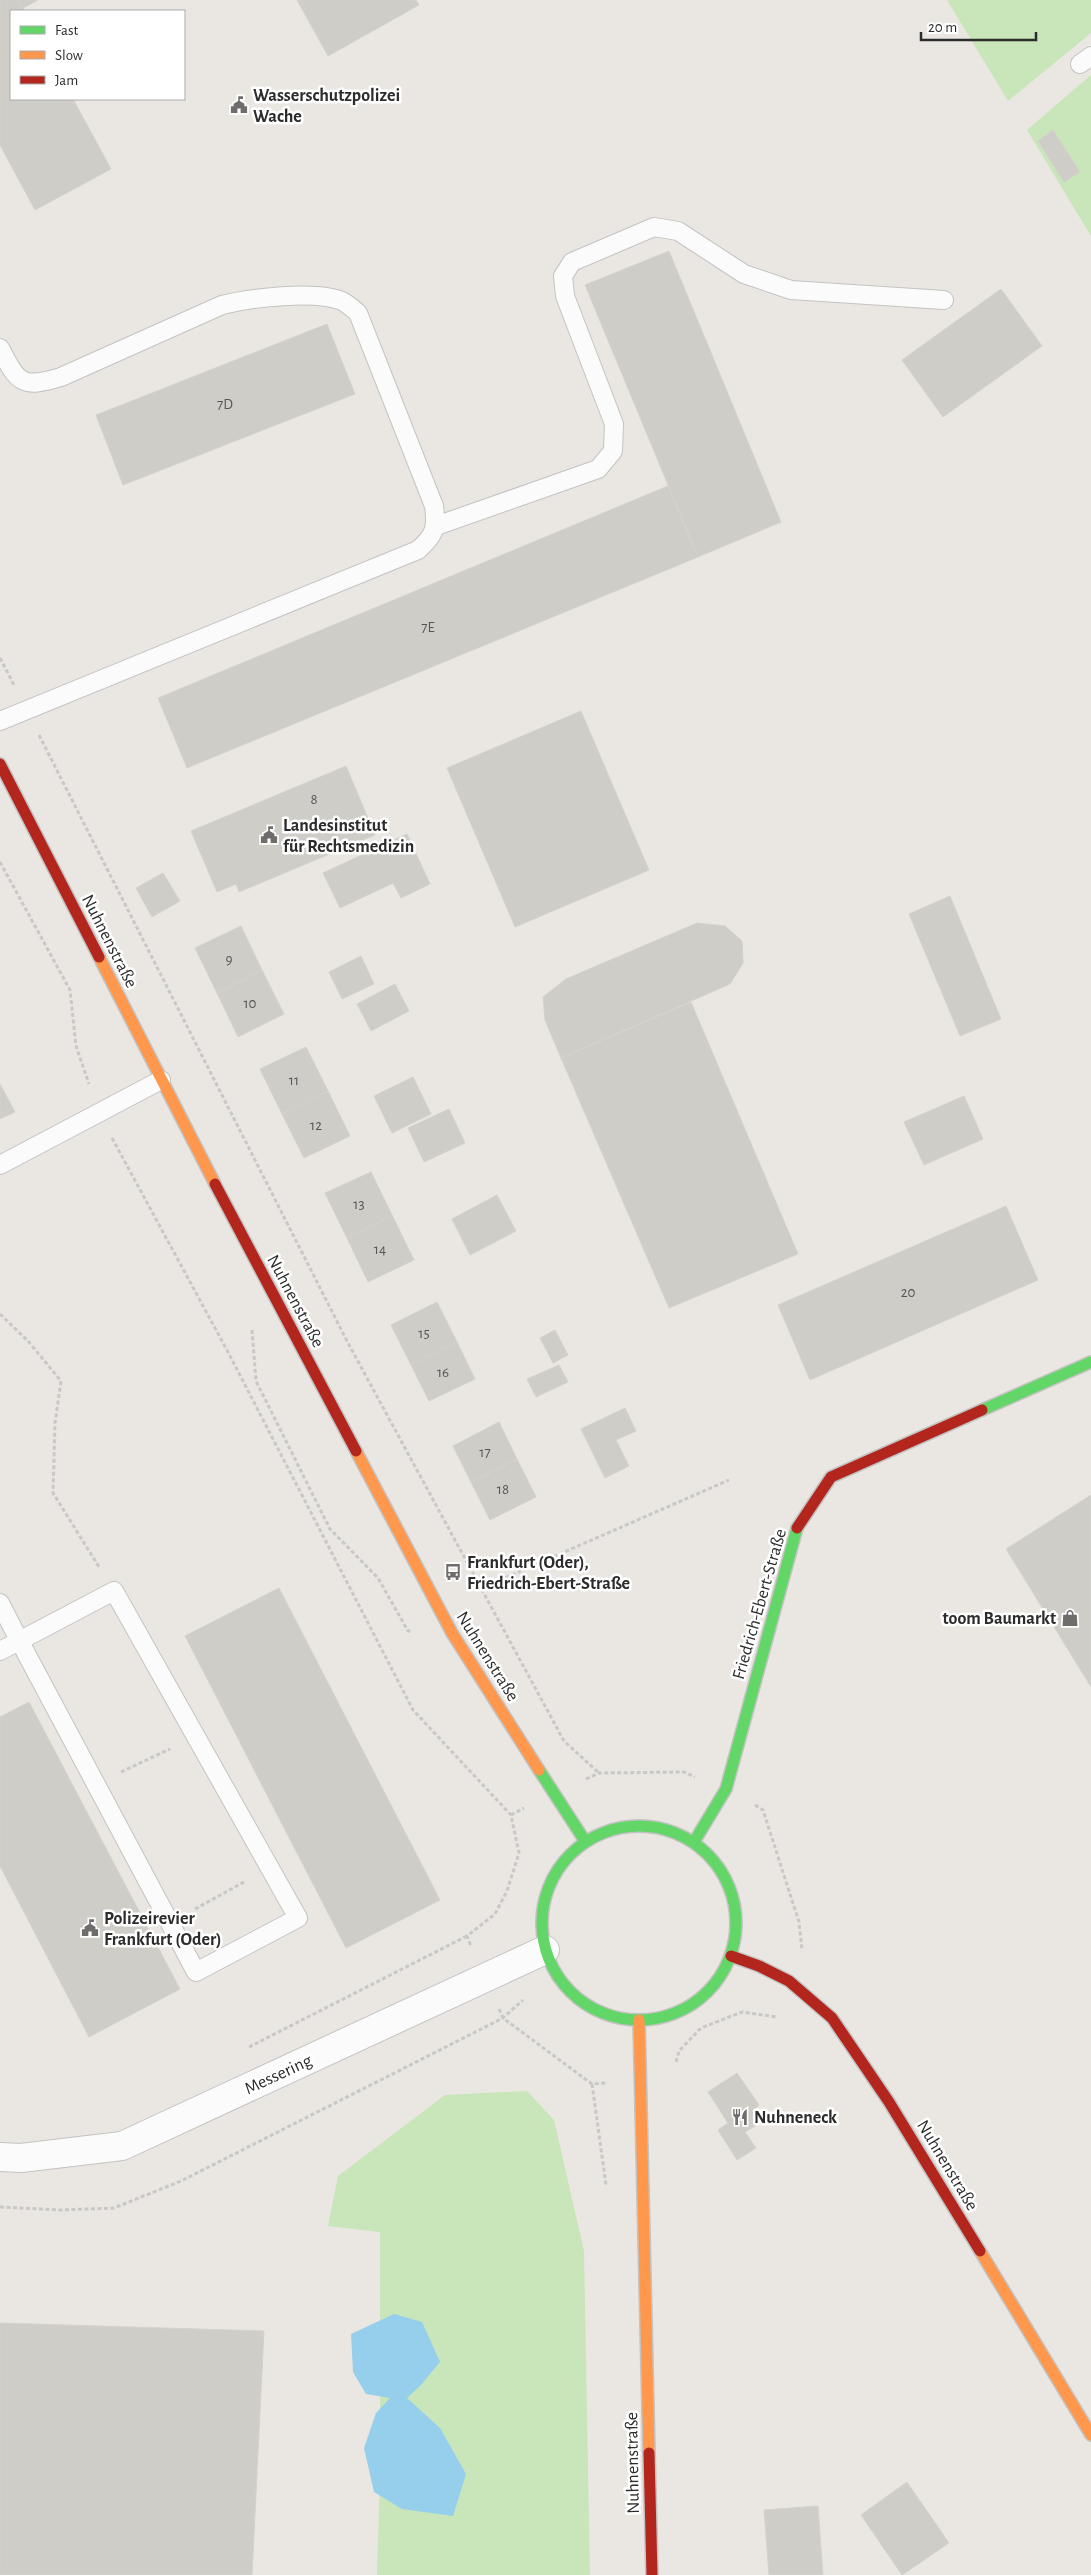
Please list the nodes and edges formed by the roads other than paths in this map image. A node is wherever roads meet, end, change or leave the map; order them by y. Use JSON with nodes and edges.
{"nodes":[{"id":1,"x":944,"y":300,"type":"dead end"},
{"id":2,"x":0,"y":348,"type":"edge"},
{"id":3,"x":436,"y":526,"type":"junction"},
{"id":4,"x":0,"y":721,"type":"edge"},
{"id":5,"x":0,"y":764,"type":"edge"},
{"id":6,"x":162,"y":1080,"type":"junction"},
{"id":7,"x":0,"y":1165,"type":"edge"},
{"id":8,"x":1091,"y":1362,"type":"edge"},
{"id":9,"x":0,"y":1603,"type":"edge"},
{"id":10,"x":19,"y":1640,"type":"junction"},
{"id":11,"x":0,"y":1651,"type":"edge"},
{"id":12,"x":585,"y":1841,"type":"junction"},
{"id":13,"x":694,"y":1842,"type":"junction"},
{"id":14,"x":731,"y":1956,"type":"junction"},
{"id":15,"x":550,"y":1960,"type":"junction"},
{"id":16,"x":639,"y":2020,"type":"junction"},
{"id":17,"x":0,"y":2157,"type":"edge"},
{"id":18,"x":1091,"y":2435,"type":"edge"},
{"id":19,"x":652,"y":2575,"type":"edge"}],
"edges":[{"from":1,"to":3,"type":"lane"},
{"from":2,"to":3,"type":"lane"},
{"from":3,"to":4,"type":"lane"},
{"from":5,"to":6,"type":"main road","name":"Nuhnenstraße"},
{"from":6,"to":7,"type":"lane"},
{"from":6,"to":12,"type":"main road","name":"Nuhnenstraße"},
{"from":8,"to":13,"type":"main road","name":"Friedrich-Ebert-Straße"},
{"from":9,"to":10,"type":"lane"},
{"from":10,"to":10,"type":"lane"},
{"from":10,"to":11,"type":"lane"},
{"from":12,"to":13,"type":"main road"},
{"from":12,"to":15,"type":"main road"},
{"from":13,"to":14,"type":"main road"},
{"from":14,"to":16,"type":"main road"},
{"from":14,"to":18,"type":"main road","name":"Nuhnenstraße"},
{"from":15,"to":16,"type":"main road"},
{"from":15,"to":17,"type":"street","name":"Messering"},
{"from":16,"to":19,"type":"main road","name":"Nuhnenstraße"}]}
